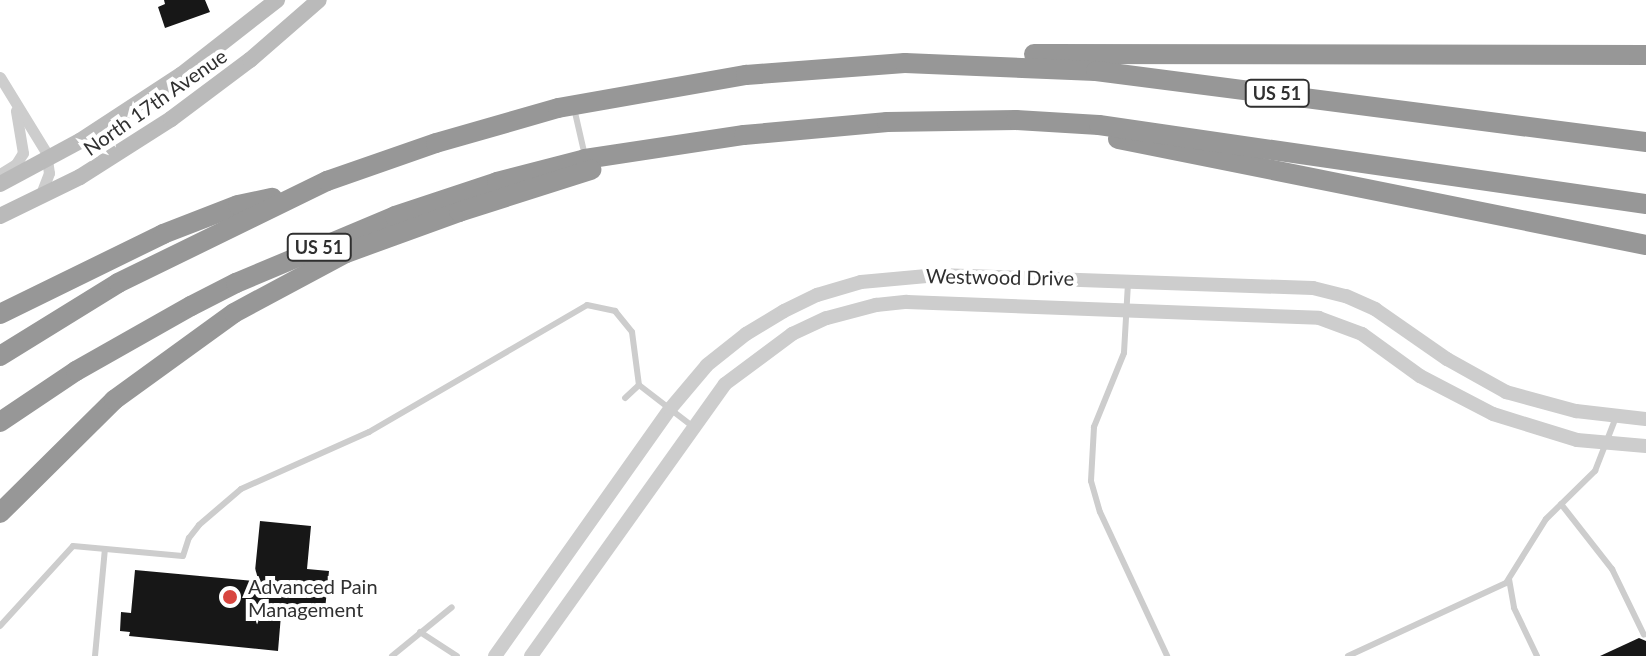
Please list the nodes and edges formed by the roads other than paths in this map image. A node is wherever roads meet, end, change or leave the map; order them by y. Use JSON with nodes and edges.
{"nodes":[{"id":1,"x":277,"y":0,"type":"edge"},
{"id":2,"x":319,"y":0,"type":"edge"},
{"id":3,"x":1646,"y":55,"type":"edge"},
{"id":4,"x":905,"y":63,"type":"junction"},
{"id":5,"x":0,"y":77,"type":"edge"},
{"id":6,"x":13,"y":102,"type":"junction"},
{"id":7,"x":574,"y":105,"type":"junction"},
{"id":8,"x":943,"y":121,"type":"junction"},
{"id":9,"x":1646,"y":142,"type":"edge"},
{"id":10,"x":667,"y":147,"type":"junction"},
{"id":11,"x":48,"y":159,"type":"junction"},
{"id":12,"x":585,"y":159,"type":"junction"},
{"id":13,"x":0,"y":174,"type":"edge"},
{"id":14,"x":0,"y":184,"type":"edge"},
{"id":15,"x":292,"y":195,"type":"junction"},
{"id":16,"x":39,"y":198,"type":"junction"},
{"id":17,"x":1643,"y":204,"type":"edge"},
{"id":18,"x":0,"y":216,"type":"edge"},
{"id":19,"x":1646,"y":245,"type":"edge"},
{"id":20,"x":1128,"y":280,"type":"junction"},
{"id":21,"x":1127,"y":310,"type":"junction"},
{"id":22,"x":0,"y":314,"type":"edge"},
{"id":23,"x":0,"y":356,"type":"edge"},
{"id":24,"x":639,"y":385,"type":"junction"},
{"id":25,"x":625,"y":398,"type":"dead end"},
{"id":26,"x":670,"y":409,"type":"junction"},
{"id":27,"x":1616,"y":416,"type":"junction"},
{"id":28,"x":1646,"y":419,"type":"edge"},
{"id":29,"x":0,"y":422,"type":"edge"},
{"id":30,"x":692,"y":426,"type":"junction"},
{"id":31,"x":1607,"y":444,"type":"junction"},
{"id":32,"x":1646,"y":446,"type":"edge"},
{"id":33,"x":1561,"y":504,"type":"junction"},
{"id":34,"x":0,"y":513,"type":"edge"},
{"id":35,"x":105,"y":549,"type":"junction"},
{"id":36,"x":1509,"y":579,"type":"junction"},
{"id":37,"x":452,"y":607,"type":"dead end"},
{"id":38,"x":0,"y":626,"type":"edge"},
{"id":39,"x":420,"y":632,"type":"junction"},
{"id":40,"x":1644,"y":635,"type":"edge"},
{"id":41,"x":95,"y":656,"type":"edge"},
{"id":42,"x":392,"y":656,"type":"edge"},
{"id":43,"x":457,"y":656,"type":"edge"},
{"id":44,"x":495,"y":656,"type":"edge"},
{"id":45,"x":531,"y":656,"type":"edge"},
{"id":46,"x":1167,"y":656,"type":"edge"},
{"id":47,"x":1348,"y":656,"type":"edge"},
{"id":48,"x":1537,"y":656,"type":"edge"}],
"edges":[{"from":1,"to":11,"type":"main road","name":"North 17th Avenue"},
{"from":2,"to":16,"type":"main road","name":"North 17th Avenue"},
{"from":3,"to":4,"type":"highway"},
{"from":4,"to":7,"type":"highway","number":"US 51"},
{"from":4,"to":9,"type":"highway","number":"US 51"},
{"from":5,"to":6,"type":"street"},
{"from":6,"to":11,"type":"street"},
{"from":6,"to":13,"type":"street"},
{"from":7,"to":12,"type":"lane"},
{"from":7,"to":15,"type":"highway","number":"US 51"},
{"from":8,"to":10,"type":"highway","number":"US 51"},
{"from":8,"to":17,"type":"highway","number":"US 51"},
{"from":8,"to":19,"type":"highway"},
{"from":10,"to":12,"type":"highway","number":"US 51"},
{"from":10,"to":34,"type":"highway"},
{"from":11,"to":14,"type":"main road","name":"North 17th Avenue"},
{"from":11,"to":16,"type":"street"},
{"from":12,"to":29,"type":"highway","number":"US 51"},
{"from":15,"to":22,"type":"highway"},
{"from":15,"to":23,"type":"highway","number":"US 51"},
{"from":16,"to":18,"type":"main road","name":"North 17th Avenue"},
{"from":20,"to":21,"type":"lane"},
{"from":20,"to":26,"type":"street","name":"Westwood Drive"},
{"from":20,"to":27,"type":"street","name":"Westwood Drive"},
{"from":21,"to":30,"type":"street","name":"Westwood Drive"},
{"from":21,"to":31,"type":"street","name":"Westwood Drive"},
{"from":21,"to":46,"type":"lane"},
{"from":24,"to":25,"type":"lane"},
{"from":24,"to":26,"type":"lane"},
{"from":24,"to":35,"type":"lane"},
{"from":26,"to":30,"type":"lane"},
{"from":26,"to":44,"type":"street","name":"Westwood Drive"},
{"from":27,"to":28,"type":"street","name":"Westwood Drive"},
{"from":27,"to":31,"type":"lane"},
{"from":30,"to":45,"type":"street","name":"Westwood Drive"},
{"from":31,"to":32,"type":"street","name":"Westwood Drive"},
{"from":31,"to":33,"type":"lane"},
{"from":33,"to":36,"type":"lane"},
{"from":33,"to":40,"type":"lane"},
{"from":35,"to":38,"type":"lane"},
{"from":35,"to":41,"type":"lane"},
{"from":36,"to":47,"type":"lane"},
{"from":36,"to":48,"type":"lane"},
{"from":37,"to":39,"type":"lane"},
{"from":39,"to":42,"type":"lane"},
{"from":39,"to":43,"type":"lane"}]}
